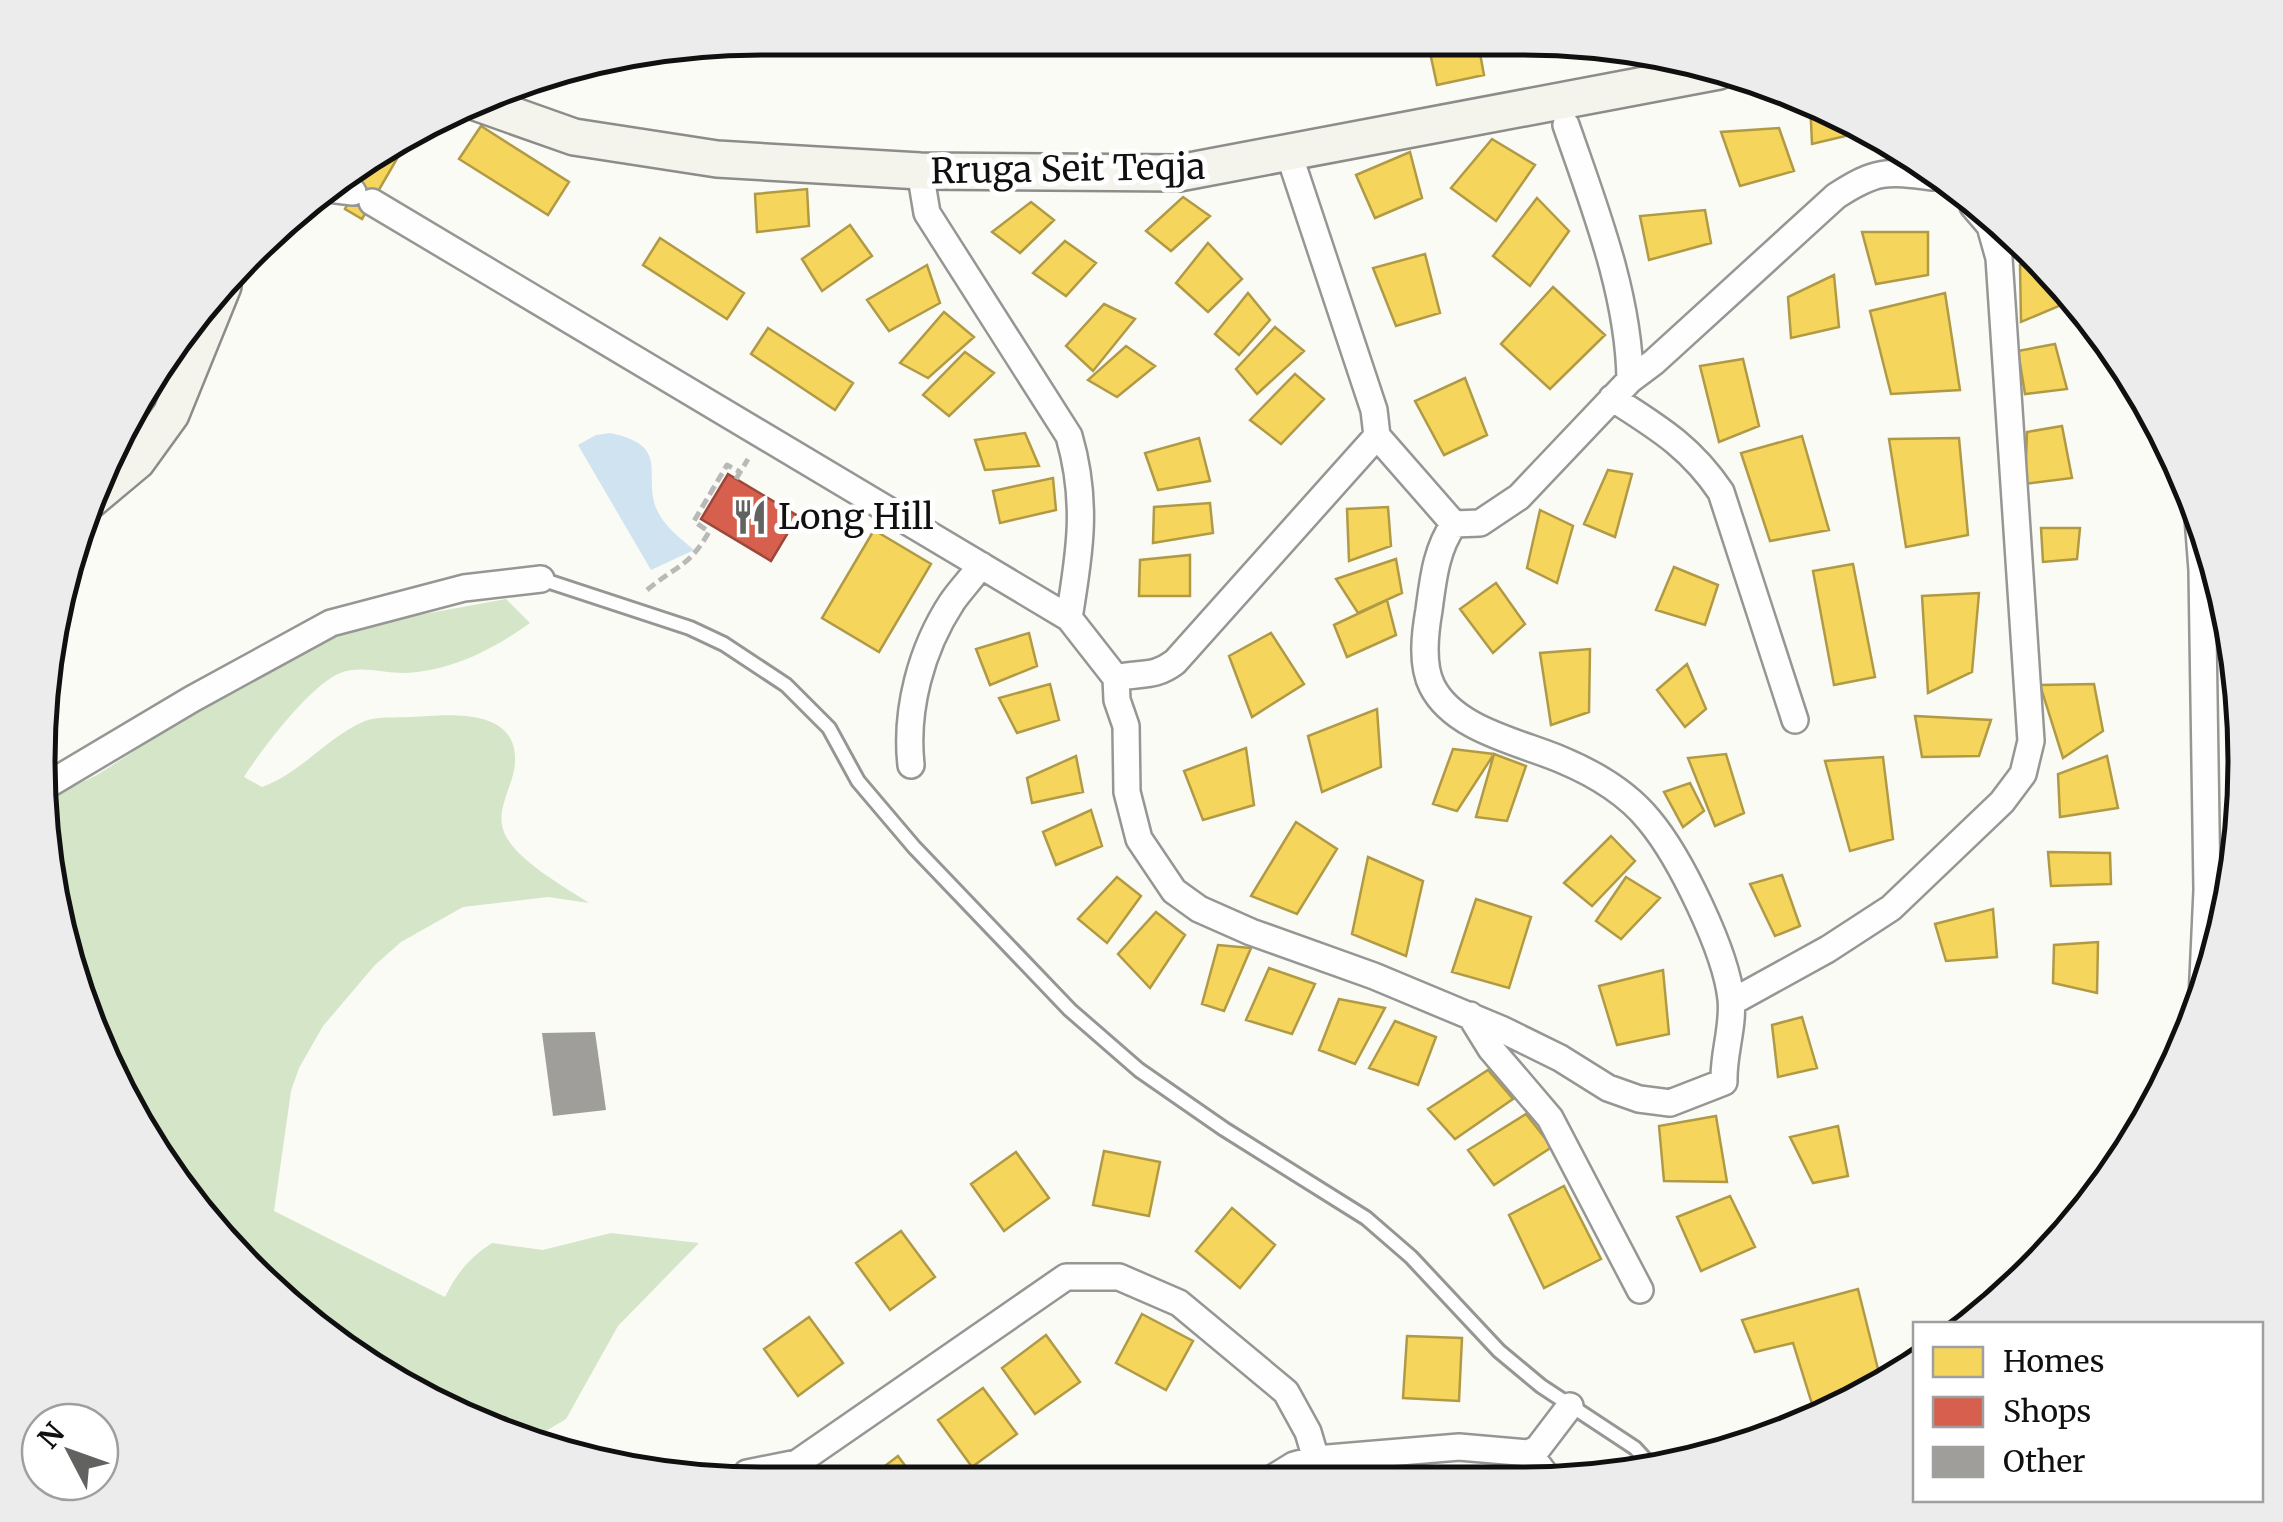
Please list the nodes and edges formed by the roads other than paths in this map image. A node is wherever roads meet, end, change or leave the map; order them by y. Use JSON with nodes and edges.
{"nodes":[{"id":1,"x":1690,"y":76,"type":"edge"},
{"id":2,"x":493,"y":108,"type":"edge"},
{"id":3,"x":1566,"y":125,"type":"dead end"},
{"id":4,"x":1289,"y":154,"type":"junction"},
{"id":5,"x":920,"y":171,"type":"junction"},
{"id":6,"x":1915,"y":175,"type":"edge"},
{"id":7,"x":351,"y":194,"type":"edge"},
{"id":8,"x":1993,"y":235,"type":"edge"},
{"id":9,"x":210,"y":320,"type":"edge"},
{"id":10,"x":1621,"y":389,"type":"junction"},
{"id":11,"x":1377,"y":436,"type":"junction"},
{"id":12,"x":113,"y":481,"type":"edge"},
{"id":13,"x":1454,"y":524,"type":"junction"},
{"id":14,"x":981,"y":565,"type":"junction"},
{"id":15,"x":2202,"y":571,"type":"edge"},
{"id":16,"x":542,"y":579,"type":"joint"},
{"id":17,"x":1069,"y":618,"type":"junction"},
{"id":18,"x":1116,"y":678,"type":"junction"},
{"id":19,"x":1795,"y":720,"type":"dead end"},
{"id":20,"x":911,"y":765,"type":"dead end"},
{"id":21,"x":56,"y":780,"type":"edge"},
{"id":22,"x":2205,"y":941,"type":"edge"},
{"id":23,"x":1732,"y":1002,"type":"junction"},
{"id":24,"x":1470,"y":1015,"type":"junction"},
{"id":25,"x":1640,"y":1290,"type":"dead end"},
{"id":26,"x":1570,"y":1406,"type":"junction"},
{"id":27,"x":1529,"y":1452,"type":"junction"},
{"id":28,"x":1642,"y":1456,"type":"edge"},
{"id":29,"x":1539,"y":1466,"type":"edge"},
{"id":30,"x":778,"y":1467,"type":"edge"},
{"id":31,"x":1302,"y":1467,"type":"edge"},
{"id":32,"x":1310,"y":1467,"type":"edge"}],
"edges":[{"from":1,"to":4,"type":"main road","name":"Rruga Seit Teqja"},
{"from":2,"to":5,"type":"main road","name":"Rruga Seit Teqja"},
{"from":3,"to":10,"type":"street"},
{"from":4,"to":5,"type":"main road","name":"Rruga Seit Teqja"},
{"from":4,"to":11,"type":"street"},
{"from":5,"to":17,"type":"street"},
{"from":6,"to":10,"type":"street"},
{"from":7,"to":14,"type":"street"},
{"from":8,"to":23,"type":"street"},
{"from":9,"to":12,"type":"main road"},
{"from":10,"to":13,"type":"street"},
{"from":10,"to":19,"type":"street"},
{"from":11,"to":13,"type":"street"},
{"from":11,"to":18,"type":"street"},
{"from":13,"to":23,"type":"street"},
{"from":14,"to":17,"type":"street"},
{"from":14,"to":20,"type":"street"},
{"from":15,"to":22,"type":"street"},
{"from":16,"to":21,"type":"street"},
{"from":16,"to":26,"type":"lane"},
{"from":17,"to":18,"type":"street"},
{"from":18,"to":24,"type":"street"},
{"from":23,"to":24,"type":"street"},
{"from":24,"to":25,"type":"street"},
{"from":26,"to":27,"type":"street"},
{"from":26,"to":28,"type":"lane"},
{"from":27,"to":29,"type":"street"},
{"from":27,"to":32,"type":"street"},
{"from":30,"to":31,"type":"street"}]}
